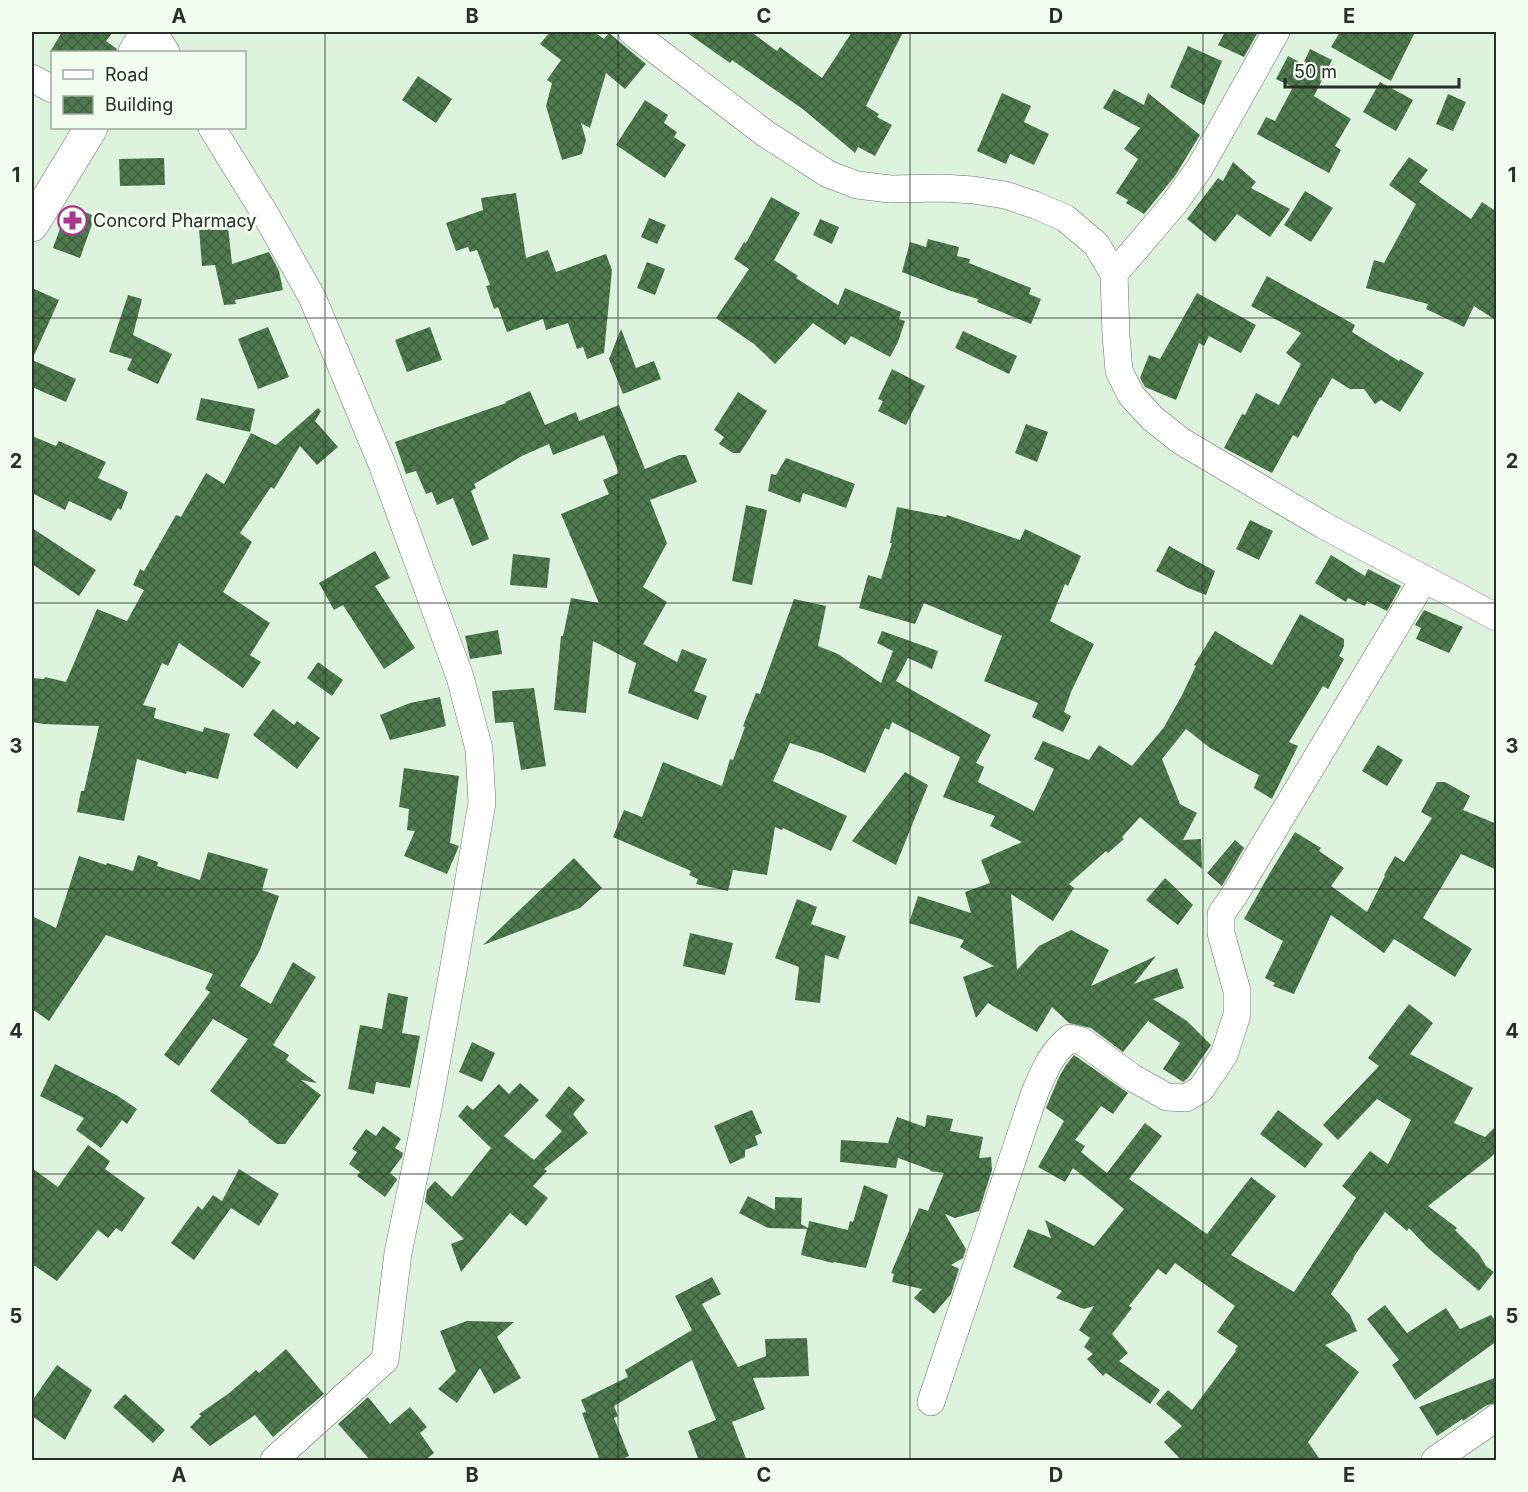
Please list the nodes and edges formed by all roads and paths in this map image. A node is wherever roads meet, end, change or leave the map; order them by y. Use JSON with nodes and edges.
{"nodes":[{"id":1,"x":147,"y":32,"type":"edge"},
{"id":2,"x":153,"y":32,"type":"edge"},
{"id":3,"x":632,"y":32,"type":"edge"},
{"id":4,"x":1276,"y":32,"type":"edge"},
{"id":5,"x":136,"y":51,"type":"edge"},
{"id":6,"x":164,"y":51,"type":"edge"},
{"id":7,"x":32,"y":78,"type":"edge"},
{"id":8,"x":51,"y":89,"type":"edge"},
{"id":9,"x":90,"y":129,"type":"edge"},
{"id":10,"x":213,"y":129,"type":"edge"},
{"id":11,"x":32,"y":225,"type":"edge"},
{"id":12,"x":1114,"y":274,"type":"junction"},
{"id":13,"x":1425,"y":579,"type":"junction"},
{"id":14,"x":1497,"y":617,"type":"edge"},
{"id":15,"x":931,"y":1402,"type":"dead end"},
{"id":16,"x":1497,"y":1418,"type":"edge"},
{"id":17,"x":274,"y":1461,"type":"edge"},
{"id":18,"x":1435,"y":1461,"type":"edge"}],
"edges":[{"from":1,"to":5,"type":"street"},
{"from":2,"to":6,"type":"street"},
{"from":3,"to":12,"type":"street"},
{"from":4,"to":12,"type":"street"},
{"from":7,"to":8,"type":"street"},
{"from":9,"to":11,"type":"street"},
{"from":10,"to":17,"type":"street"},
{"from":12,"to":13,"type":"street"},
{"from":13,"to":14,"type":"street"},
{"from":13,"to":15,"type":"street"},
{"from":16,"to":18,"type":"street"}]}
